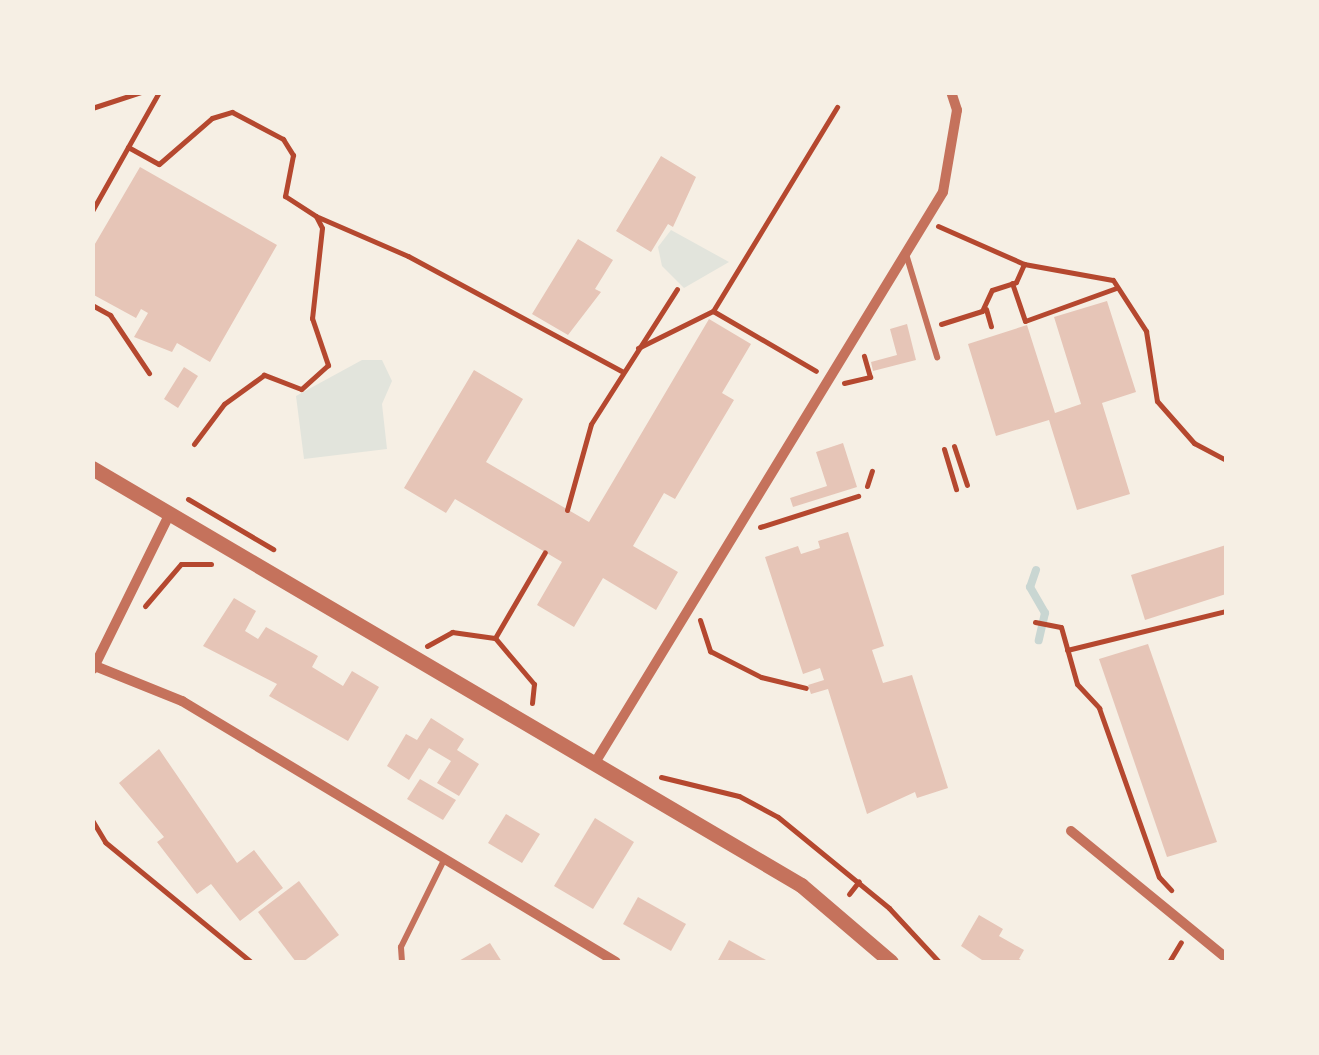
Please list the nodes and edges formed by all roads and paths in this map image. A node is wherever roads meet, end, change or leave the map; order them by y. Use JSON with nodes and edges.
{"nodes":[{"id":1,"x":141,"y":92,"type":"edge"},
{"id":2,"x":159,"y":92,"type":"edge"},
{"id":3,"x":952,"y":92,"type":"edge"},
{"id":4,"x":836,"y":107,"type":"dead end"},
{"id":5,"x":92,"y":108,"type":"edge"},
{"id":6,"x":128,"y":147,"type":"junction"},
{"id":7,"x":92,"y":211,"type":"edge"},
{"id":8,"x":316,"y":216,"type":"junction"},
{"id":9,"x":926,"y":220,"type":"junction"},
{"id":10,"x":906,"y":253,"type":"junction"},
{"id":11,"x":1024,"y":264,"type":"junction"},
{"id":12,"x":1012,"y":284,"type":"junction"},
{"id":13,"x":1118,"y":287,"type":"junction"},
{"id":14,"x":676,"y":289,"type":"dead end"},
{"id":15,"x":92,"y":305,"type":"edge"},
{"id":16,"x":985,"y":306,"type":"junction"},
{"id":17,"x":714,"y":311,"type":"junction"},
{"id":18,"x":990,"y":326,"type":"dead end"},
{"id":19,"x":929,"y":328,"type":"junction"},
{"id":20,"x":638,"y":348,"type":"junction"},
{"id":21,"x":937,"y":356,"type":"dead end"},
{"id":22,"x":623,"y":372,"type":"junction"},
{"id":23,"x":149,"y":373,"type":"dead end"},
{"id":24,"x":826,"y":377,"type":"junction"},
{"id":25,"x":870,"y":377,"type":"dead end"},
{"id":26,"x":848,"y":384,"type":"dead end"},
{"id":27,"x":194,"y":444,"type":"dead end"},
{"id":28,"x":954,"y":446,"type":"dead end"},
{"id":29,"x":944,"y":449,"type":"dead end"},
{"id":30,"x":1226,"y":460,"type":"edge"},
{"id":31,"x":92,"y":468,"type":"edge"},
{"id":32,"x":872,"y":471,"type":"dead end"},
{"id":33,"x":968,"y":485,"type":"dead end"},
{"id":34,"x":868,"y":486,"type":"dead end"},
{"id":35,"x":956,"y":489,"type":"dead end"},
{"id":36,"x":858,"y":496,"type":"dead end"},
{"id":37,"x":568,"y":510,"type":"dead end"},
{"id":38,"x":170,"y":513,"type":"junction"},
{"id":39,"x":757,"y":528,"type":"dead end"},
{"id":40,"x":545,"y":552,"type":"dead end"},
{"id":41,"x":221,"y":569,"type":"dead end"},
{"id":42,"x":693,"y":597,"type":"junction"},
{"id":43,"x":710,"y":606,"type":"dead end"},
{"id":44,"x":123,"y":608,"type":"junction"},
{"id":45,"x":1226,"y":610,"type":"edge"},
{"id":46,"x":700,"y":621,"type":"junction"},
{"id":47,"x":1036,"y":622,"type":"dead end"},
{"id":48,"x":495,"y":638,"type":"junction"},
{"id":49,"x":690,"y":638,"type":"dead end"},
{"id":50,"x":1067,"y":650,"type":"junction"},
{"id":51,"x":416,"y":656,"type":"junction"},
{"id":52,"x":94,"y":668,"type":"edge"},
{"id":53,"x":806,"y":688,"type":"dead end"},
{"id":54,"x":527,"y":720,"type":"junction"},
{"id":55,"x":596,"y":761,"type":"junction"},
{"id":56,"x":655,"y":776,"type":"dead end"},
{"id":57,"x":92,"y":820,"type":"edge"},
{"id":58,"x":1071,"y":831,"type":"dead end"},
{"id":59,"x":446,"y":856,"type":"junction"},
{"id":60,"x":859,"y":881,"type":"junction"},
{"id":61,"x":849,"y":894,"type":"dead end"},
{"id":62,"x":1160,"y":900,"type":"junction"},
{"id":63,"x":1183,"y":940,"type":"dead end"},
{"id":64,"x":1226,"y":958,"type":"edge"},
{"id":65,"x":250,"y":962,"type":"edge"},
{"id":66,"x":402,"y":962,"type":"edge"},
{"id":67,"x":616,"y":962,"type":"edge"},
{"id":68,"x":891,"y":962,"type":"edge"},
{"id":69,"x":938,"y":962,"type":"edge"},
{"id":70,"x":1169,"y":962,"type":"edge"}],
"edges":[{"from":1,"to":5,"type":"path"},
{"from":2,"to":6,"type":"path"},
{"from":3,"to":9,"type":"street"},
{"from":4,"to":17,"type":"path"},
{"from":6,"to":7,"type":"path"},
{"from":6,"to":8,"type":"path"},
{"from":8,"to":22,"type":"path"},
{"from":8,"to":27,"type":"path"},
{"from":9,"to":10,"type":"street"},
{"from":9,"to":11,"type":"path"},
{"from":10,"to":19,"type":"lane"},
{"from":10,"to":24,"type":"street"},
{"from":11,"to":12,"type":"path"},
{"from":11,"to":13,"type":"path"},
{"from":12,"to":13,"type":"path"},
{"from":12,"to":16,"type":"path"},
{"from":13,"to":30,"type":"path"},
{"from":14,"to":20,"type":"path"},
{"from":15,"to":23,"type":"path"},
{"from":16,"to":18,"type":"path"},
{"from":16,"to":19,"type":"path"},
{"from":17,"to":20,"type":"path"},
{"from":17,"to":24,"type":"path"},
{"from":19,"to":21,"type":"lane"},
{"from":20,"to":22,"type":"path"},
{"from":22,"to":37,"type":"path"},
{"from":24,"to":42,"type":"street"},
{"from":25,"to":26,"type":"path"},
{"from":28,"to":33,"type":"path"},
{"from":29,"to":35,"type":"path"},
{"from":31,"to":38,"type":"street"},
{"from":32,"to":34,"type":"path"},
{"from":36,"to":39,"type":"path"},
{"from":38,"to":44,"type":"street"},
{"from":38,"to":51,"type":"street"},
{"from":40,"to":48,"type":"path"},
{"from":41,"to":44,"type":"path"},
{"from":42,"to":46,"type":"path"},
{"from":42,"to":55,"type":"street"},
{"from":43,"to":46,"type":"path"},
{"from":44,"to":52,"type":"street"},
{"from":45,"to":50,"type":"path"},
{"from":46,"to":49,"type":"path"},
{"from":46,"to":53,"type":"path"},
{"from":47,"to":50,"type":"path"},
{"from":48,"to":51,"type":"path"},
{"from":48,"to":54,"type":"path"},
{"from":50,"to":62,"type":"path"},
{"from":51,"to":54,"type":"street"},
{"from":52,"to":59,"type":"street"},
{"from":54,"to":55,"type":"street"},
{"from":55,"to":68,"type":"street"},
{"from":56,"to":60,"type":"path"},
{"from":57,"to":65,"type":"path"},
{"from":58,"to":62,"type":"street"},
{"from":59,"to":66,"type":"lane"},
{"from":59,"to":67,"type":"street"},
{"from":60,"to":61,"type":"path"},
{"from":60,"to":69,"type":"path"},
{"from":62,"to":64,"type":"street"},
{"from":63,"to":70,"type":"path"}]}
